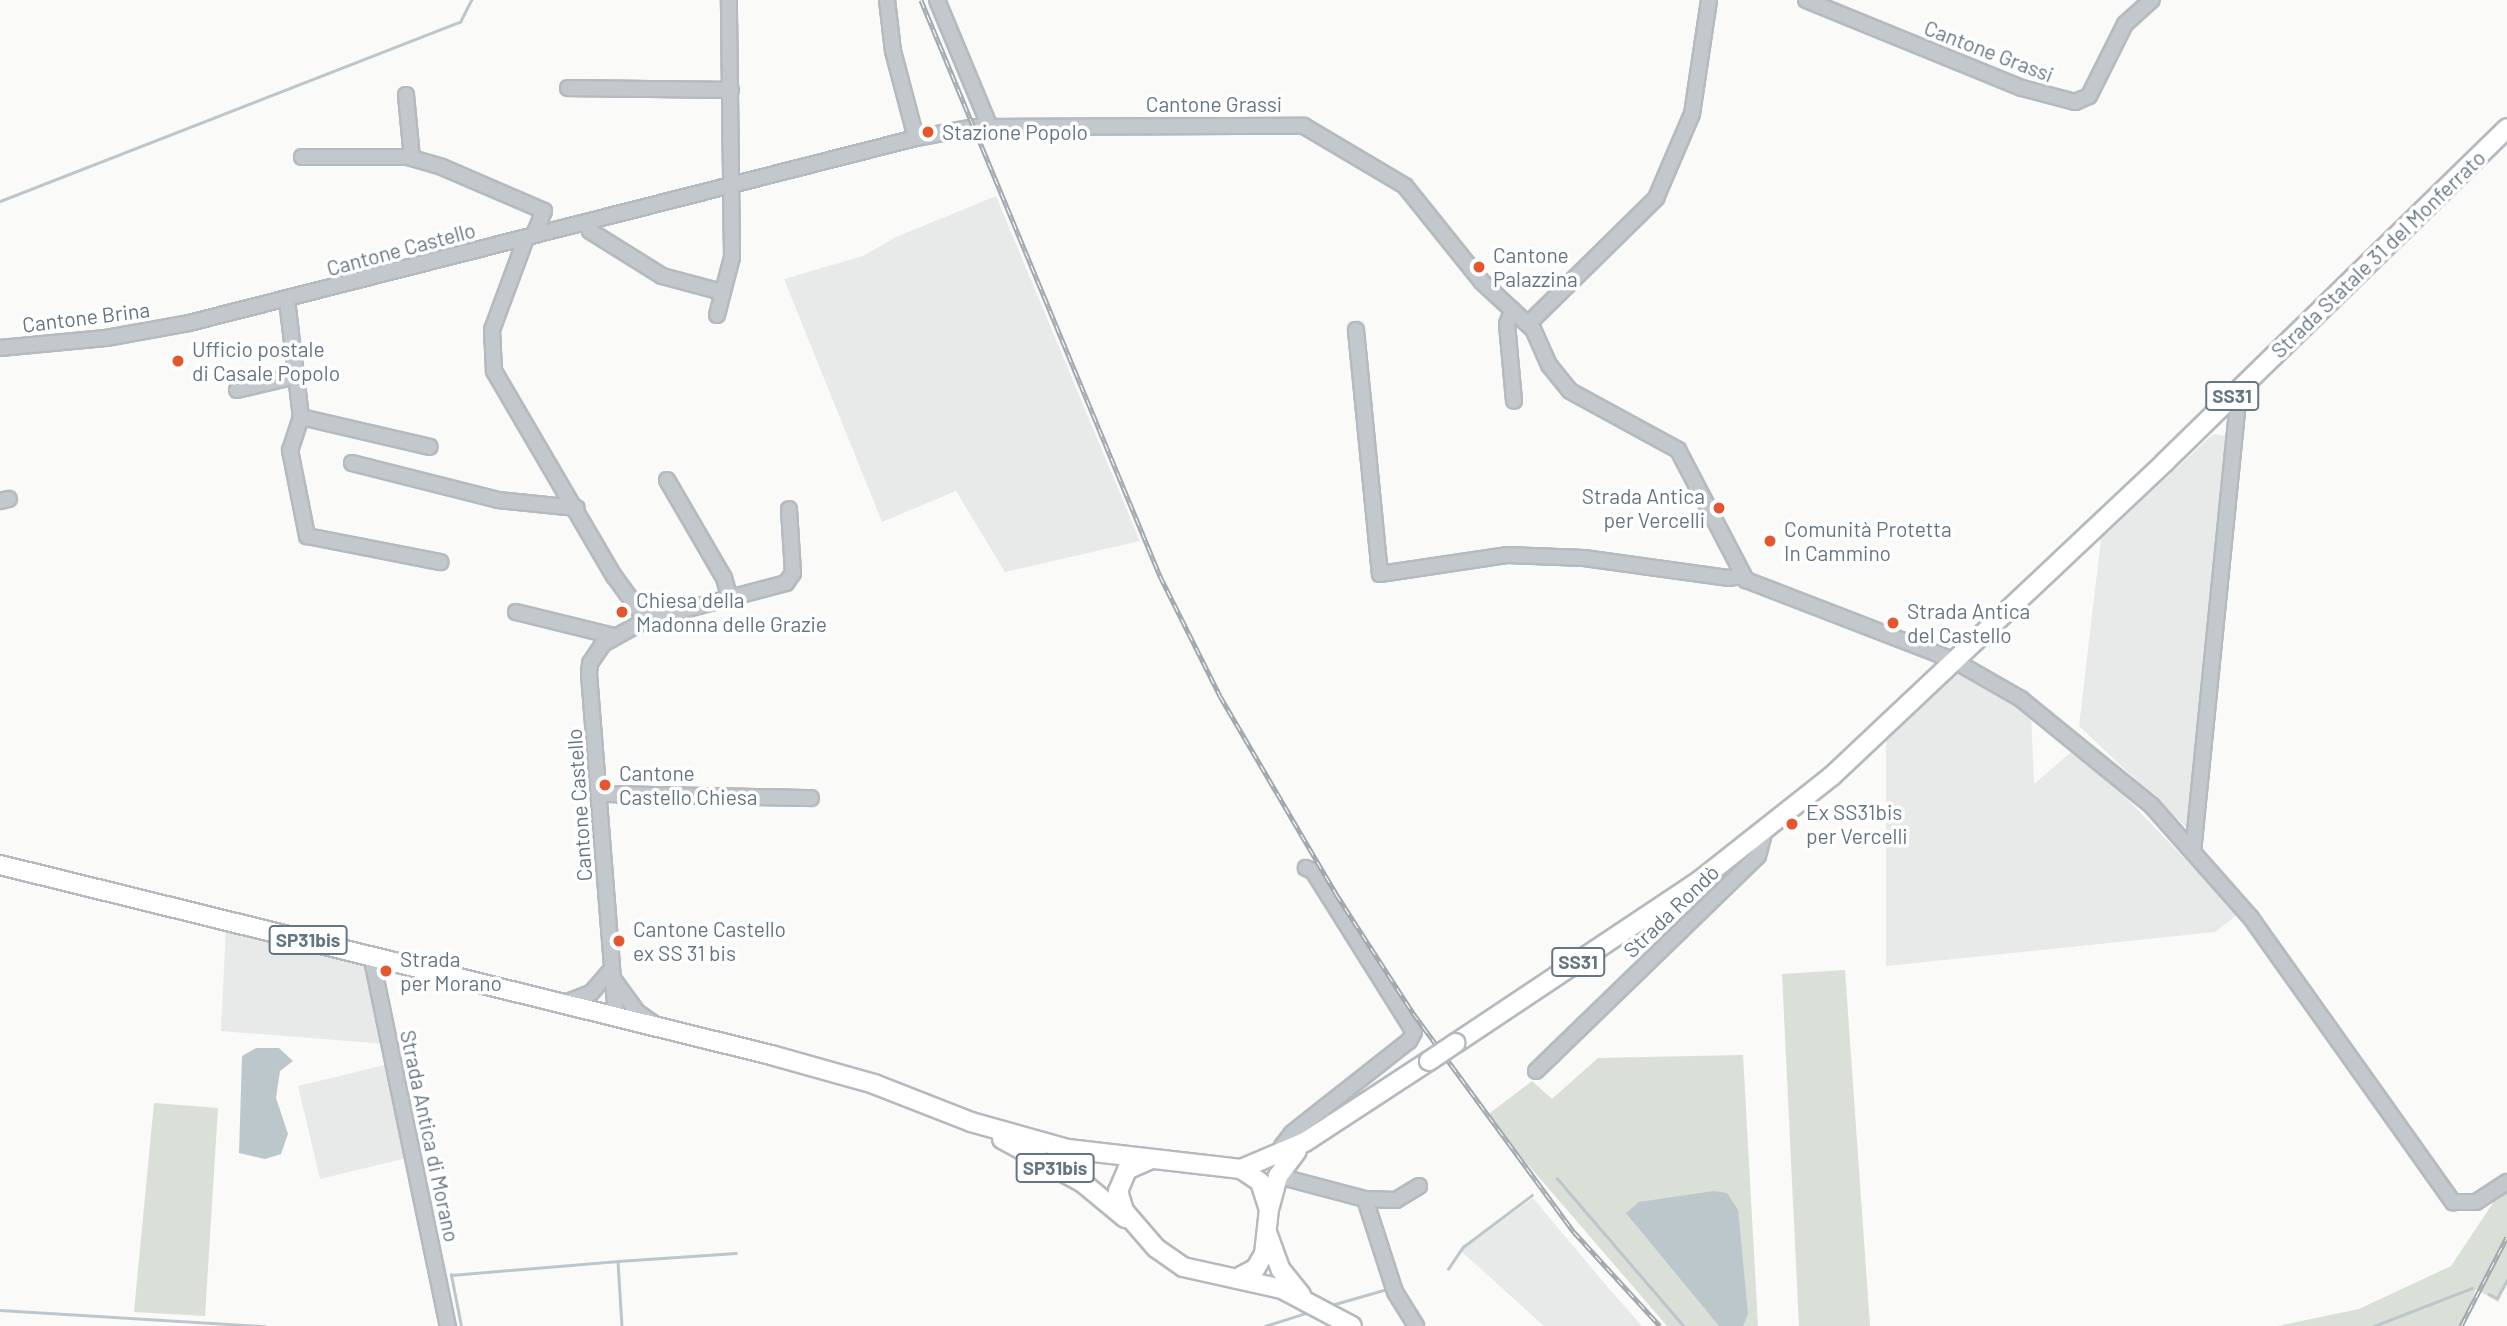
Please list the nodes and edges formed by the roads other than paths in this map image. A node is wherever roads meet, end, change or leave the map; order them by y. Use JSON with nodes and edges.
{"nodes":[{"id":1,"x":729,"y":0,"type":"edge"},
{"id":2,"x":887,"y":0,"type":"edge"},
{"id":3,"x":937,"y":0,"type":"edge"},
{"id":4,"x":1709,"y":0,"type":"edge"},
{"id":5,"x":1806,"y":0,"type":"edge"},
{"id":6,"x":2152,"y":0,"type":"edge"},
{"id":7,"x":568,"y":88,"type":"dead end"},
{"id":8,"x":731,"y":90,"type":"junction"},
{"id":9,"x":406,"y":95,"type":"dead end"},
{"id":10,"x":984,"y":126,"type":"junction"},
{"id":11,"x":2507,"y":128,"type":"edge"},
{"id":12,"x":916,"y":138,"type":"junction"},
{"id":13,"x":302,"y":157,"type":"dead end"},
{"id":14,"x":412,"y":158,"type":"junction"},
{"id":15,"x":732,"y":186,"type":"junction"},
{"id":16,"x":587,"y":222,"type":"junction"},
{"id":17,"x":530,"y":236,"type":"junction"},
{"id":18,"x":722,"y":292,"type":"junction"},
{"id":19,"x":287,"y":300,"type":"junction"},
{"id":20,"x":1512,"y":311,"type":"junction"},
{"id":21,"x":717,"y":315,"type":"dead end"},
{"id":22,"x":1528,"y":324,"type":"junction"},
{"id":23,"x":177,"y":326,"type":"joint"},
{"id":24,"x":1356,"y":330,"type":"dead end"},
{"id":25,"x":0,"y":348,"type":"edge"},
{"id":26,"x":296,"y":376,"type":"junction"},
{"id":27,"x":2239,"y":389,"type":"junction"},
{"id":28,"x":237,"y":390,"type":"dead end"},
{"id":29,"x":1514,"y":401,"type":"dead end"},
{"id":30,"x":301,"y":417,"type":"junction"},
{"id":31,"x":430,"y":447,"type":"dead end"},
{"id":32,"x":352,"y":463,"type":"dead end"},
{"id":33,"x":667,"y":480,"type":"dead end"},
{"id":34,"x":577,"y":508,"type":"junction"},
{"id":35,"x":789,"y":509,"type":"dead end"},
{"id":36,"x":440,"y":562,"type":"dead end"},
{"id":37,"x":1743,"y":576,"type":"junction"},
{"id":38,"x":729,"y":595,"type":"junction"},
{"id":39,"x":516,"y":612,"type":"dead end"},
{"id":40,"x":646,"y":620,"type":"junction"},
{"id":41,"x":614,"y":636,"type":"junction"},
{"id":42,"x":1953,"y":660,"type":"junction"},
{"id":43,"x":599,"y":794,"type":"junction"},
{"id":44,"x":811,"y":798,"type":"dead end"},
{"id":45,"x":1764,"y":834,"type":"junction"},
{"id":46,"x":2193,"y":852,"type":"junction"},
{"id":47,"x":0,"y":865,"type":"edge"},
{"id":48,"x":1306,"y":868,"type":"dead end"},
{"id":49,"x":370,"y":955,"type":"junction"},
{"id":50,"x":612,"y":974,"type":"junction"},
{"id":51,"x":562,"y":1004,"type":"junction"},
{"id":52,"x":616,"y":1017,"type":"junction"},
{"id":53,"x":658,"y":1027,"type":"junction"},
{"id":54,"x":1536,"y":1071,"type":"dead end"},
{"id":55,"x":971,"y":1122,"type":"junction"},
{"id":56,"x":1149,"y":1160,"type":"junction"},
{"id":57,"x":1279,"y":1167,"type":"junction"},
{"id":58,"x":1241,"y":1169,"type":"junction"},
{"id":59,"x":2507,"y":1182,"type":"edge"},
{"id":60,"x":1419,"y":1186,"type":"dead end"},
{"id":61,"x":1365,"y":1199,"type":"junction"},
{"id":62,"x":1269,"y":1209,"type":"junction"},
{"id":63,"x":1133,"y":1223,"type":"junction"},
{"id":64,"x":1268,"y":1235,"type":"junction"},
{"id":65,"x":1240,"y":1277,"type":"junction"},
{"id":66,"x":1307,"y":1300,"type":"junction"},
{"id":67,"x":449,"y":1326,"type":"edge"},
{"id":68,"x":1352,"y":1326,"type":"edge"},
{"id":69,"x":1416,"y":1326,"type":"edge"}],
"edges":[{"from":1,"to":8,"type":"street"},
{"from":2,"to":12,"type":"street"},
{"from":3,"to":10,"type":"street"},
{"from":4,"to":22,"type":"street"},
{"from":5,"to":6,"type":"street","name":"Cantone Grassi"},
{"from":7,"to":8,"type":"street"},
{"from":8,"to":15,"type":"street"},
{"from":9,"to":14,"type":"street"},
{"from":10,"to":12,"type":"street","name":"Cantone Castello"},
{"from":10,"to":20,"type":"street","name":"Cantone Grassi"},
{"from":11,"to":27,"type":"main road","name":"Strada Statale 31 del Monferrato","number":"SS31"},
{"from":12,"to":15,"type":"street","name":"Cantone Castello"},
{"from":13,"to":14,"type":"street"},
{"from":14,"to":17,"type":"street"},
{"from":15,"to":16,"type":"street","name":"Cantone Castello"},
{"from":15,"to":18,"type":"street"},
{"from":16,"to":17,"type":"street","name":"Cantone Castello"},
{"from":16,"to":18,"type":"street"},
{"from":17,"to":19,"type":"street","name":"Cantone Castello"},
{"from":17,"to":34,"type":"street"},
{"from":18,"to":21,"type":"street"},
{"from":19,"to":23,"type":"street","name":"Cantone Castello"},
{"from":19,"to":26,"type":"street"},
{"from":20,"to":22,"type":"street","name":"Cantone Grassi"},
{"from":20,"to":29,"type":"street"},
{"from":22,"to":37,"type":"street","name":"Cantone Grassi"},
{"from":23,"to":25,"type":"street","name":"Cantone Brina"},
{"from":24,"to":37,"type":"street"},
{"from":26,"to":28,"type":"street"},
{"from":26,"to":30,"type":"street"},
{"from":27,"to":42,"type":"main road","name":"Strada Statale 31 del Monferrato","number":"SS31"},
{"from":27,"to":46,"type":"street"},
{"from":30,"to":31,"type":"street"},
{"from":30,"to":36,"type":"street"},
{"from":32,"to":34,"type":"street"},
{"from":33,"to":38,"type":"street"},
{"from":34,"to":40,"type":"street"},
{"from":35,"to":38,"type":"street","name":"Cantone Castello"},
{"from":37,"to":42,"type":"street"},
{"from":38,"to":40,"type":"street","name":"Cantone Castello"},
{"from":39,"to":41,"type":"street"},
{"from":40,"to":41,"type":"street","name":"Cantone Castello"},
{"from":41,"to":43,"type":"street","name":"Cantone Castello"},
{"from":42,"to":45,"type":"main road","name":"Strada Statale 31 del Monferrato","number":"SS31"},
{"from":42,"to":46,"type":"street"},
{"from":43,"to":44,"type":"street"},
{"from":43,"to":50,"type":"street","name":"Cantone Castello"},
{"from":45,"to":54,"type":"street","name":"Strada Rondò"},
{"from":45,"to":57,"type":"main road","name":"Strada Statale 31 del Monferrato","number":"SS31","bridge":true},
{"from":46,"to":59,"type":"street"},
{"from":47,"to":49,"type":"main road","number":"SP31bis"},
{"from":48,"to":57,"type":"street"},
{"from":49,"to":51,"type":"main road","number":"SP31bis"},
{"from":49,"to":67,"type":"street","name":"Strada Antica di Morano"},
{"from":50,"to":51,"type":"street"},
{"from":50,"to":52,"type":"street","name":"Cantone Castello"},
{"from":50,"to":53,"type":"street"},
{"from":51,"to":52,"type":"main road","number":"SP31bis"},
{"from":52,"to":53,"type":"main road","number":"SP31bis"},
{"from":53,"to":55,"type":"main road","number":"SP31bis"},
{"from":55,"to":56,"type":"main road","number":"SP31bis"},
{"from":55,"to":63,"type":"main road","number":"SP31bis"},
{"from":56,"to":58,"type":"main road"},
{"from":56,"to":63,"type":"main road"},
{"from":57,"to":58,"type":"main road"},
{"from":57,"to":61,"type":"street"},
{"from":57,"to":62,"type":"main road","name":"Strada Statale 31 del Monferrato","number":"SS31"},
{"from":58,"to":62,"type":"main road"},
{"from":60,"to":61,"type":"street"},
{"from":61,"to":69,"type":"street"},
{"from":62,"to":64,"type":"main road"},
{"from":63,"to":65,"type":"main road"},
{"from":64,"to":65,"type":"main road"},
{"from":64,"to":66,"type":"main road"},
{"from":65,"to":66,"type":"main road"},
{"from":66,"to":68,"type":"main road"}]}
